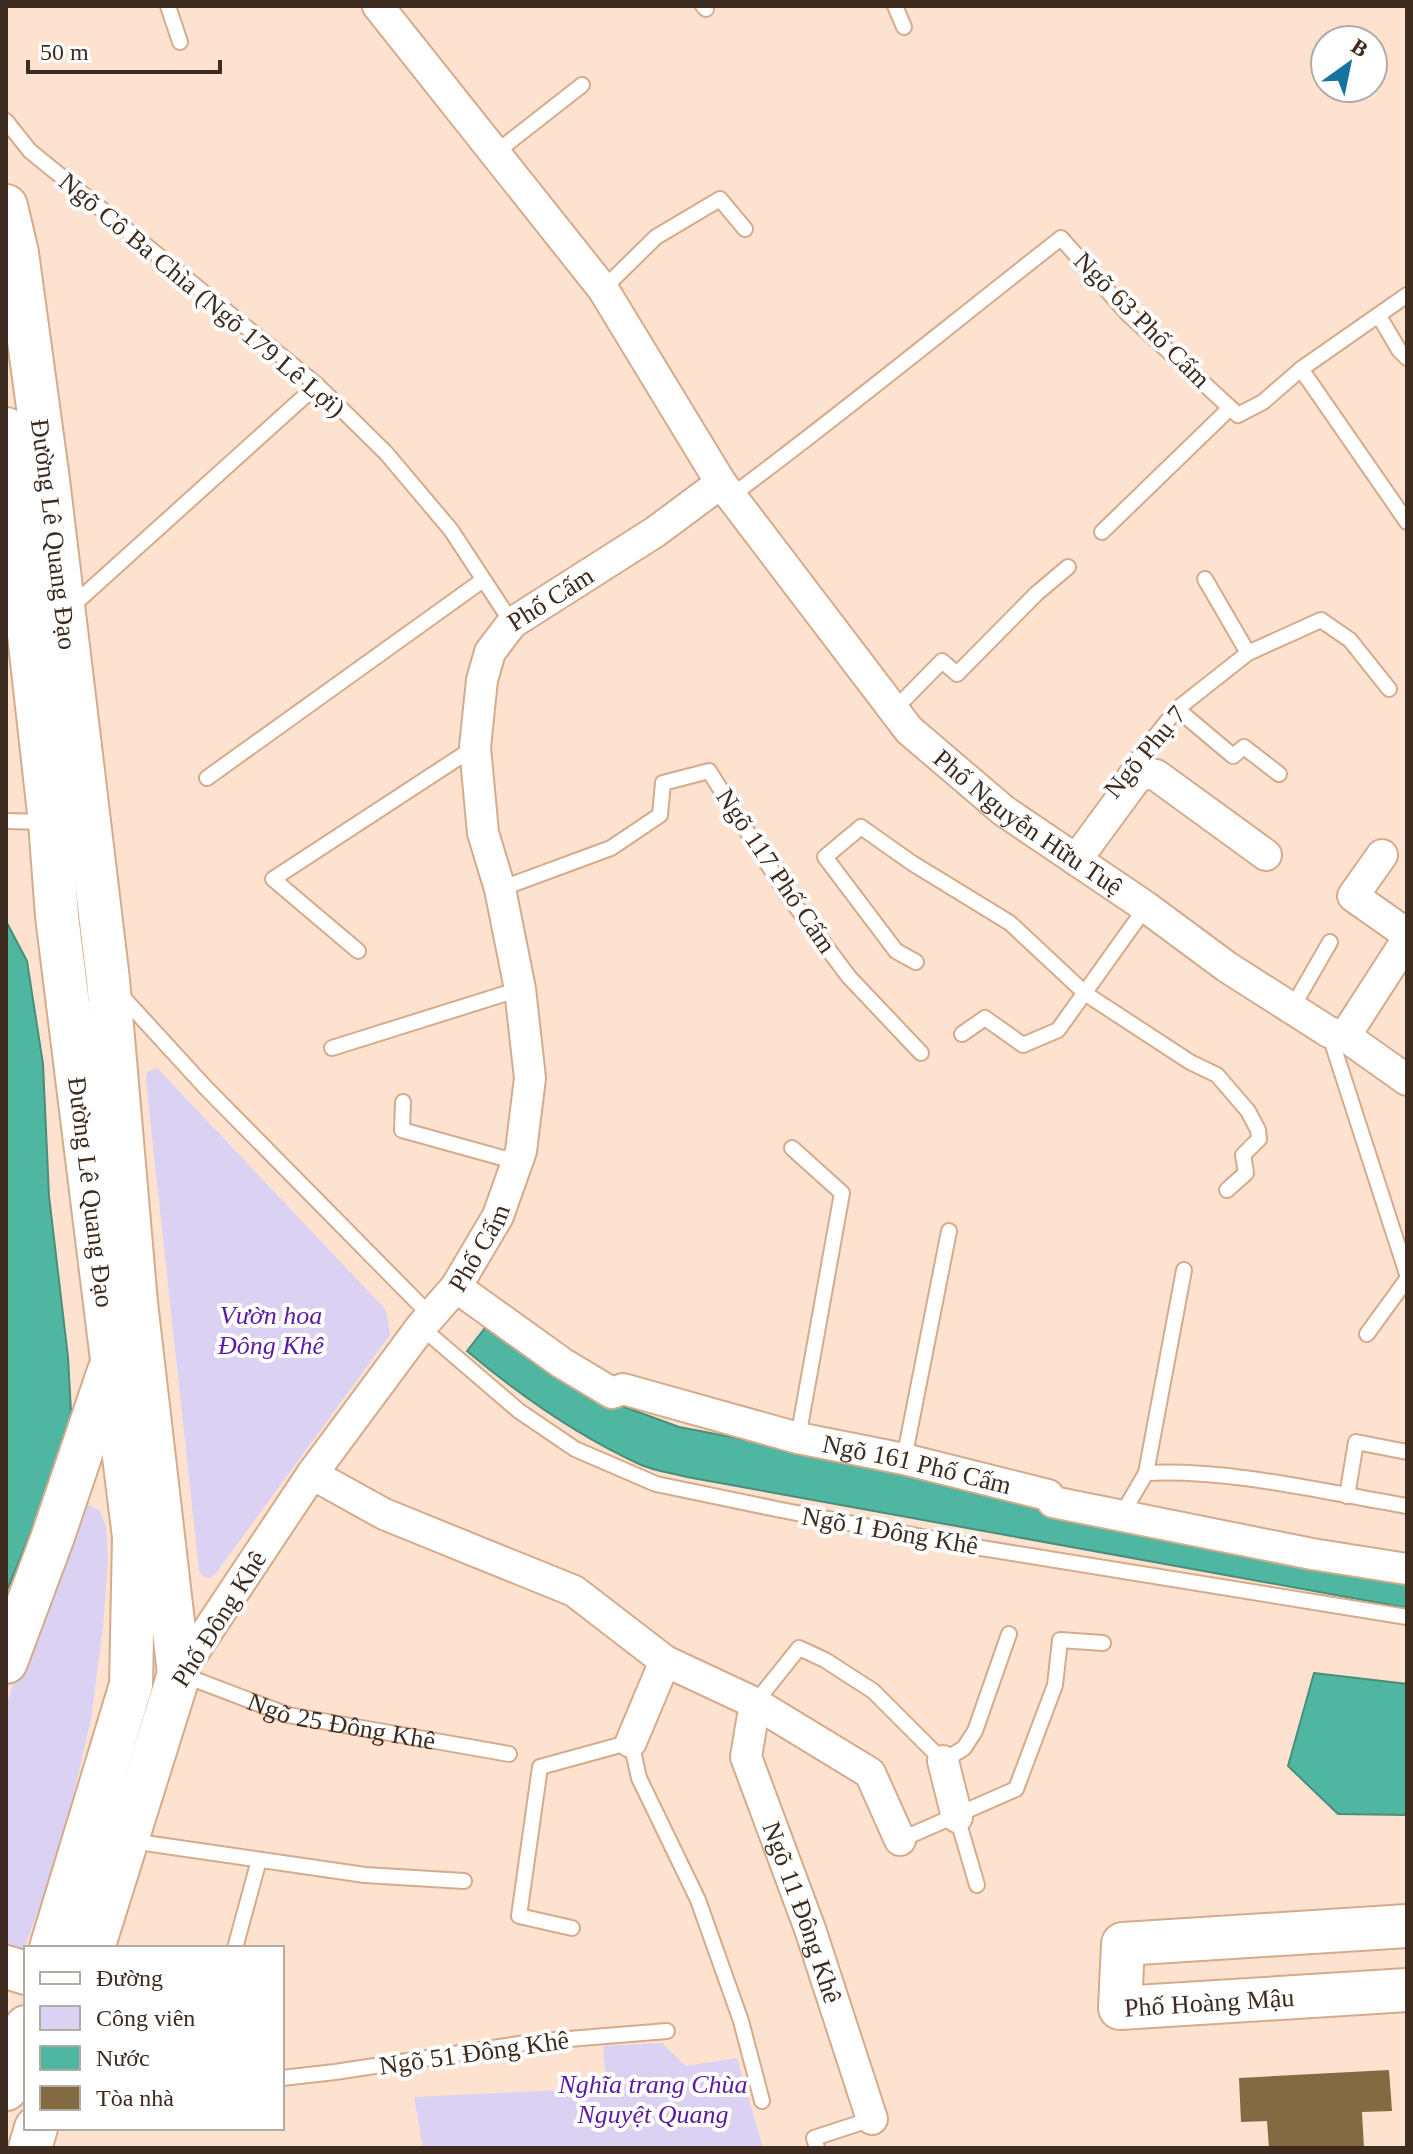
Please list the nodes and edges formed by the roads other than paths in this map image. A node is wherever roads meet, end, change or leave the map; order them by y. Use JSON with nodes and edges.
{"nodes":[{"id":1,"x":168,"y":6,"type":"edge"},
{"id":2,"x":378,"y":6,"type":"edge"},
{"id":3,"x":895,"y":6,"type":"edge"},
{"id":4,"x":904,"y":27,"type":"dead end"},
{"id":5,"x":180,"y":42,"type":"dead end"},
{"id":6,"x":582,"y":85,"type":"dead end"},
{"id":7,"x":6,"y":121,"type":"edge"},
{"id":8,"x":495,"y":153,"type":"junction"},
{"id":9,"x":6,"y":206,"type":"edge"},
{"id":10,"x":745,"y":229,"type":"dead end"},
{"id":11,"x":603,"y":289,"type":"junction"},
{"id":12,"x":1407,"y":295,"type":"edge"},
{"id":13,"x":1379,"y":316,"type":"junction"},
{"id":14,"x":1407,"y":358,"type":"edge"},
{"id":15,"x":1301,"y":369,"type":"junction"},
{"id":16,"x":317,"y":385,"type":"junction"},
{"id":17,"x":1230,"y":408,"type":"junction"},
{"id":18,"x":6,"y":429,"type":"edge"},
{"id":19,"x":726,"y":490,"type":"junction"},
{"id":20,"x":1407,"y":522,"type":"edge"},
{"id":21,"x":1102,"y":532,"type":"dead end"},
{"id":22,"x":1068,"y":567,"type":"dead end"},
{"id":23,"x":14,"y":577,"type":"edge"},
{"id":24,"x":1205,"y":579,"type":"dead end"},
{"id":25,"x":483,"y":580,"type":"junction"},
{"id":26,"x":64,"y":614,"type":"junction"},
{"id":27,"x":512,"y":623,"type":"junction"},
{"id":28,"x":1248,"y":653,"type":"junction"},
{"id":29,"x":1389,"y":689,"type":"dead end"},
{"id":30,"x":1177,"y":709,"type":"junction"},
{"id":31,"x":894,"y":710,"type":"junction"},
{"id":32,"x":475,"y":747,"type":"junction"},
{"id":33,"x":1279,"y":774,"type":"dead end"},
{"id":34,"x":207,"y":778,"type":"dead end"},
{"id":35,"x":6,"y":821,"type":"edge"},
{"id":36,"x":50,"y":822,"type":"junction"},
{"id":37,"x":1266,"y":855,"type":"dead end"},
{"id":38,"x":1382,"y":855,"type":"dead end"},
{"id":39,"x":1070,"y":857,"type":"junction"},
{"id":40,"x":500,"y":889,"type":"junction"},
{"id":41,"x":1146,"y":907,"type":"junction"},
{"id":42,"x":1407,"y":937,"type":"edge"},
{"id":43,"x":1330,"y":942,"type":"dead end"},
{"id":44,"x":358,"y":951,"type":"dead end"},
{"id":45,"x":916,"y":962,"type":"dead end"},
{"id":46,"x":87,"y":984,"type":"junction"},
{"id":47,"x":520,"y":989,"type":"junction"},
{"id":48,"x":1086,"y":994,"type":"junction"},
{"id":49,"x":1292,"y":1008,"type":"junction"},
{"id":50,"x":962,"y":1034,"type":"dead end"},
{"id":51,"x":1337,"y":1034,"type":"junction"},
{"id":52,"x":332,"y":1048,"type":"dead end"},
{"id":53,"x":921,"y":1053,"type":"dead end"},
{"id":54,"x":1407,"y":1080,"type":"edge"},
{"id":55,"x":403,"y":1102,"type":"dead end"},
{"id":56,"x":792,"y":1148,"type":"dead end"},
{"id":57,"x":517,"y":1162,"type":"junction"},
{"id":58,"x":1227,"y":1190,"type":"dead end"},
{"id":59,"x":949,"y":1231,"type":"dead end"},
{"id":60,"x":1184,"y":1270,"type":"dead end"},
{"id":61,"x":1407,"y":1276,"type":"edge"},
{"id":62,"x":456,"y":1287,"type":"junction"},
{"id":63,"x":136,"y":1303,"type":"junction"},
{"id":64,"x":426,"y":1322,"type":"junction"},
{"id":65,"x":1367,"y":1334,"type":"dead end"},
{"id":66,"x":111,"y":1363,"type":"junction"},
{"id":67,"x":797,"y":1447,"type":"junction"},
{"id":68,"x":1407,"y":1452,"type":"edge"},
{"id":69,"x":904,"y":1459,"type":"junction"},
{"id":70,"x":1146,"y":1473,"type":"junction"},
{"id":71,"x":312,"y":1474,"type":"junction"},
{"id":72,"x":953,"y":1479,"type":"junction"},
{"id":73,"x":1347,"y":1496,"type":"junction"},
{"id":74,"x":1407,"y":1506,"type":"edge"},
{"id":75,"x":1136,"y":1517,"type":"junction"},
{"id":76,"x":1407,"y":1569,"type":"edge"},
{"id":77,"x":1407,"y":1617,"type":"edge"},
{"id":78,"x":1009,"y":1634,"type":"dead end"},
{"id":79,"x":1103,"y":1643,"type":"dead end"},
{"id":80,"x":665,"y":1661,"type":"junction"},
{"id":81,"x":6,"y":1662,"type":"edge"},
{"id":82,"x":179,"y":1674,"type":"junction"},
{"id":83,"x":131,"y":1685,"type":"junction"},
{"id":84,"x":755,"y":1703,"type":"junction"},
{"id":85,"x":631,"y":1742,"type":"junction"},
{"id":86,"x":509,"y":1754,"type":"dead end"},
{"id":87,"x":943,"y":1761,"type":"junction"},
{"id":88,"x":957,"y":1817,"type":"junction"},
{"id":89,"x":126,"y":1840,"type":"junction"},
{"id":90,"x":900,"y":1840,"type":"joint"},
{"id":91,"x":259,"y":1860,"type":"junction"},
{"id":92,"x":464,"y":1881,"type":"dead end"},
{"id":93,"x":977,"y":1885,"type":"dead end"},
{"id":94,"x":1402,"y":1927,"type":"edge"},
{"id":95,"x":572,"y":1928,"type":"dead end"},
{"id":96,"x":52,"y":1946,"type":"edge"},
{"id":97,"x":94,"y":1946,"type":"edge"},
{"id":98,"x":236,"y":1946,"type":"edge"},
{"id":99,"x":1406,"y":1993,"type":"edge"},
{"id":100,"x":667,"y":2031,"type":"dead end"},
{"id":101,"x":24,"y":2033,"type":"edge"},
{"id":102,"x":284,"y":2078,"type":"edge"},
{"id":103,"x":6,"y":2089,"type":"edge"},
{"id":104,"x":762,"y":2101,"type":"dead end"},
{"id":105,"x":872,"y":2119,"type":"joint"},
{"id":106,"x":817,"y":2148,"type":"edge"}],
"edges":[{"from":1,"to":5,"type":"lane"},
{"from":2,"to":8,"type":"street"},
{"from":3,"to":4,"type":"lane"},
{"from":6,"to":8,"type":"lane"},
{"from":7,"to":16,"type":"lane","name":"Ngõ Cô Ba Chìa (Ngõ 179 Lê Lợi)"},
{"from":8,"to":11,"type":"street"},
{"from":9,"to":26,"type":"street","name":"Đường Lê Quang Đạo"},
{"from":10,"to":11,"type":"lane"},
{"from":11,"to":19,"type":"street"},
{"from":12,"to":13,"type":"lane","name":"Ngõ 63 Phố Cấm"},
{"from":13,"to":14,"type":"lane"},
{"from":13,"to":15,"type":"lane","name":"Ngõ 63 Phố Cấm"},
{"from":15,"to":17,"type":"lane","name":"Ngõ 63 Phố Cấm"},
{"from":15,"to":20,"type":"lane"},
{"from":16,"to":25,"type":"lane","name":"Ngõ Cô Ba Chìa (Ngõ 179 Lê Lợi)"},
{"from":16,"to":26,"type":"lane"},
{"from":17,"to":19,"type":"lane","name":"Ngõ 63 Phố Cấm"},
{"from":17,"to":21,"type":"lane"},
{"from":18,"to":23,"type":"street","name":"Đường Lê Quang Đạo"},
{"from":19,"to":27,"type":"street","name":"Phố Cấm"},
{"from":19,"to":31,"type":"street","name":"Phố Nguyễn Hữu Tuệ"},
{"from":22,"to":31,"type":"lane"},
{"from":23,"to":36,"type":"street","name":"Đường Lê Quang Đạo"},
{"from":24,"to":28,"type":"lane"},
{"from":25,"to":27,"type":"lane","name":"Ngõ Cô Ba Chìa (Ngõ 179 Lê Lợi)"},
{"from":25,"to":34,"type":"lane"},
{"from":26,"to":46,"type":"street","name":"Đường Lê Quang Đạo"},
{"from":27,"to":32,"type":"street","name":"Phố Cấm"},
{"from":28,"to":29,"type":"lane","name":"Ngõ Phụ 7"},
{"from":28,"to":30,"type":"lane","name":"Ngõ Phụ 7"},
{"from":30,"to":33,"type":"lane"},
{"from":30,"to":39,"type":"lane","name":"Ngõ Phụ 7"},
{"from":31,"to":39,"type":"street","name":"Phố Nguyễn Hữu Tuệ"},
{"from":32,"to":40,"type":"street","name":"Phố Cấm"},
{"from":32,"to":44,"type":"lane"},
{"from":35,"to":36,"type":"lane"},
{"from":36,"to":46,"type":"street","name":"Đường Lê Quang Đạo"},
{"from":37,"to":39,"type":"street"},
{"from":38,"to":42,"type":"street"},
{"from":39,"to":41,"type":"street","name":"Phố Nguyễn Hữu Tuệ"},
{"from":40,"to":47,"type":"street","name":"Phố Cấm"},
{"from":40,"to":53,"type":"lane","name":"Ngõ 117 Phố Cấm"},
{"from":41,"to":48,"type":"lane"},
{"from":41,"to":49,"type":"street","name":"Phố Nguyễn Hữu Tuệ"},
{"from":42,"to":51,"type":"street"},
{"from":43,"to":49,"type":"lane"},
{"from":45,"to":48,"type":"lane"},
{"from":46,"to":63,"type":"street","name":"Đường Lê Quang Đạo"},
{"from":46,"to":64,"type":"lane","name":"Ngõ 1 Đông Khê"},
{"from":46,"to":66,"type":"street","name":"Đường Lê Quang Đạo"},
{"from":47,"to":52,"type":"lane"},
{"from":47,"to":57,"type":"street","name":"Phố Cấm"},
{"from":48,"to":50,"type":"lane"},
{"from":48,"to":58,"type":"lane"},
{"from":49,"to":51,"type":"street","name":"Phố Nguyễn Hữu Tuệ"},
{"from":51,"to":54,"type":"street","name":"Phố Nguyễn Hữu Tuệ"},
{"from":51,"to":61,"type":"lane"},
{"from":55,"to":57,"type":"lane"},
{"from":56,"to":67,"type":"lane"},
{"from":57,"to":62,"type":"street","name":"Phố Cấm"},
{"from":59,"to":69,"type":"lane"},
{"from":60,"to":70,"type":"lane"},
{"from":61,"to":65,"type":"lane"},
{"from":62,"to":64,"type":"street","name":"Phố Cấm"},
{"from":62,"to":67,"type":"street"},
{"from":63,"to":66,"type":"street"},
{"from":63,"to":82,"type":"street","name":"Đường Lê Quang Đạo"},
{"from":64,"to":71,"type":"street","name":"Phố Đông Khê"},
{"from":64,"to":77,"type":"lane","name":"Ngõ 1 Đông Khê"},
{"from":66,"to":81,"type":"street"},
{"from":66,"to":83,"type":"street","name":"Đường Lê Quang Đạo"},
{"from":67,"to":69,"type":"street","name":"Ngõ 161 Phố Cấm"},
{"from":67,"to":72,"type":"street"},
{"from":68,"to":73,"type":"lane"},
{"from":69,"to":72,"type":"street","name":"Ngõ 161 Phố Cấm"},
{"from":70,"to":73,"type":"lane"},
{"from":70,"to":75,"type":"lane"},
{"from":71,"to":80,"type":"street"},
{"from":71,"to":82,"type":"street","name":"Phố Đông Khê"},
{"from":72,"to":75,"type":"street"},
{"from":73,"to":74,"type":"lane"},
{"from":75,"to":76,"type":"street"},
{"from":78,"to":87,"type":"lane"},
{"from":79,"to":88,"type":"lane"},
{"from":80,"to":84,"type":"street"},
{"from":80,"to":85,"type":"street"},
{"from":82,"to":83,"type":"street"},
{"from":82,"to":86,"type":"lane","name":"Ngõ 25 Đông Khê"},
{"from":82,"to":89,"type":"street","name":"Phố Đông Khê"},
{"from":83,"to":96,"type":"street","name":"Đường Lê Quang Đạo"},
{"from":84,"to":87,"type":"lane"},
{"from":84,"to":90,"type":"street"},
{"from":84,"to":105,"type":"street","name":"Ngõ 11 Đông Khê"},
{"from":85,"to":95,"type":"lane"},
{"from":85,"to":104,"type":"lane"},
{"from":87,"to":88,"type":"street"},
{"from":88,"to":90,"type":"lane"},
{"from":88,"to":93,"type":"lane"},
{"from":89,"to":91,"type":"lane"},
{"from":89,"to":97,"type":"street","name":"Phố Đông Khê"},
{"from":91,"to":92,"type":"lane"},
{"from":91,"to":98,"type":"lane"},
{"from":94,"to":99,"type":"street"},
{"from":94,"to":99,"type":"street","name":"Phố Hoàng Mậu"},
{"from":100,"to":102,"type":"lane","name":"Ngõ 51 Đông Khê"},
{"from":101,"to":103,"type":"street"},
{"from":105,"to":106,"type":"lane"}]}
